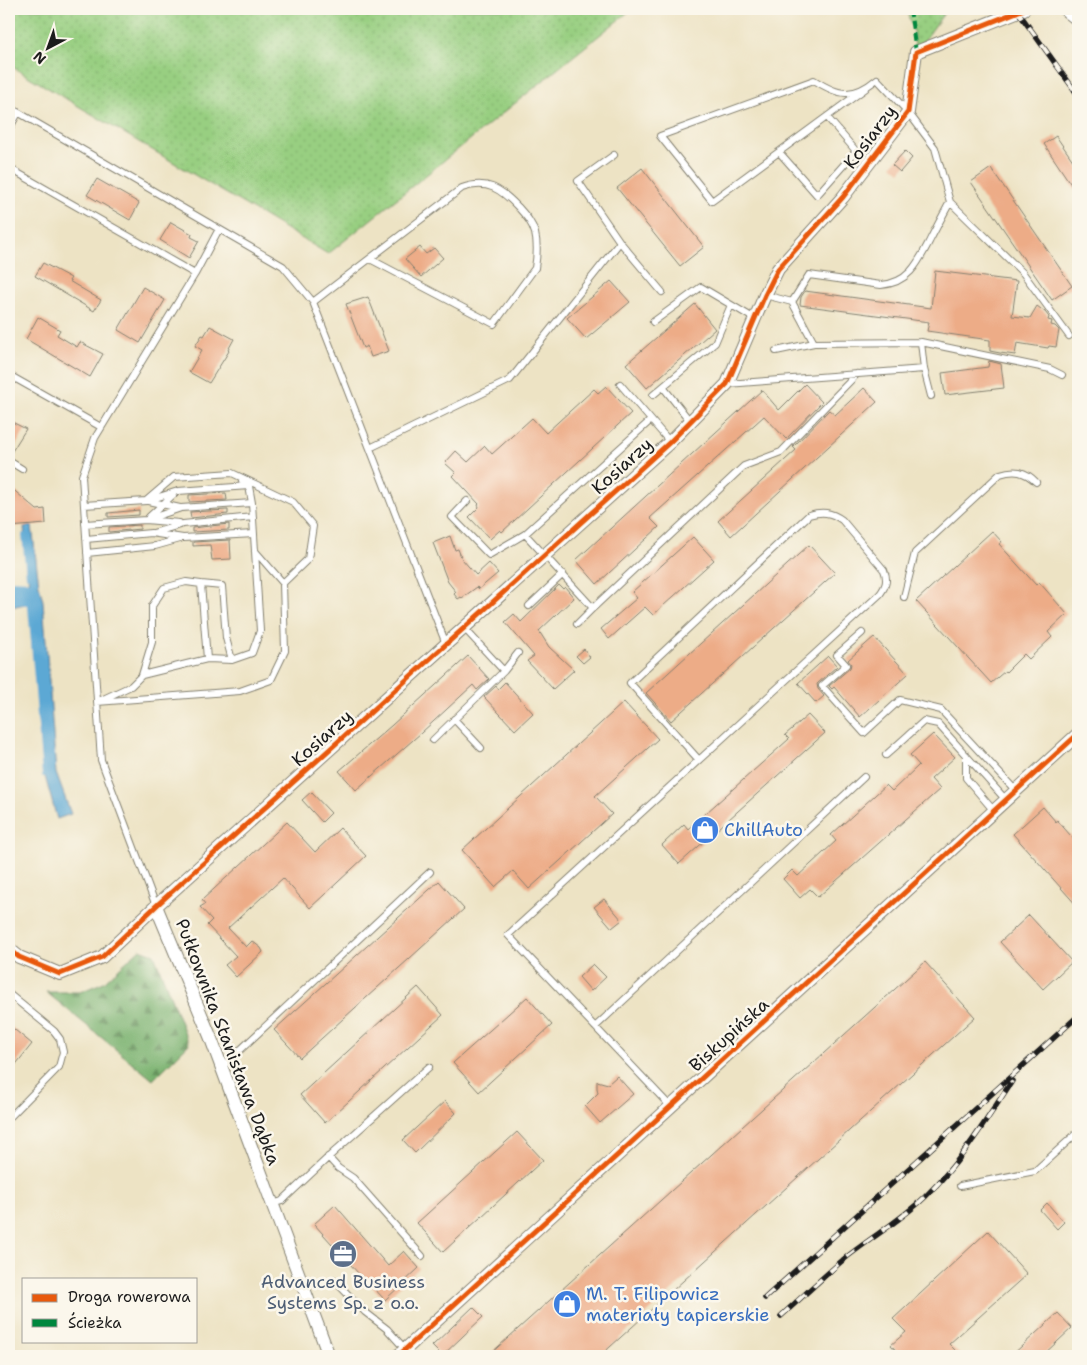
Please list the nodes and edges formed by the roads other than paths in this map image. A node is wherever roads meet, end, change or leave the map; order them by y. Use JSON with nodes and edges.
{"nodes":[{"id":1,"x":1024,"y":9,"type":"edge"},
{"id":2,"x":1064,"y":9,"type":"edge"},
{"id":3,"x":1078,"y":20,"type":"edge"},
{"id":4,"x":866,"y":88,"type":"junction"},
{"id":5,"x":9,"y":107,"type":"edge"},
{"id":6,"x":908,"y":112,"type":"junction"},
{"id":7,"x":18,"y":113,"type":"junction"},
{"id":8,"x":827,"y":117,"type":"junction"},
{"id":9,"x":9,"y":129,"type":"edge"},
{"id":10,"x":779,"y":152,"type":"junction"},
{"id":11,"x":614,"y":155,"type":"dead end"},
{"id":12,"x":9,"y":168,"type":"edge"},
{"id":13,"x":950,"y":202,"type":"junction"},
{"id":14,"x":219,"y":229,"type":"junction"},
{"id":15,"x":620,"y":242,"type":"junction"},
{"id":16,"x":370,"y":259,"type":"junction"},
{"id":17,"x":195,"y":274,"type":"junction"},
{"id":18,"x":662,"y":292,"type":"dead end"},
{"id":19,"x":765,"y":295,"type":"junction"},
{"id":20,"x":313,"y":302,"type":"junction"},
{"id":21,"x":792,"y":302,"type":"junction"},
{"id":22,"x":731,"y":305,"type":"junction"},
{"id":23,"x":755,"y":319,"type":"junction"},
{"id":24,"x":653,"y":322,"type":"dead end"},
{"id":25,"x":1069,"y":336,"type":"dead end"},
{"id":26,"x":921,"y":342,"type":"junction"},
{"id":27,"x":814,"y":343,"type":"junction"},
{"id":28,"x":776,"y":351,"type":"dead end"},
{"id":29,"x":924,"y":369,"type":"junction"},
{"id":30,"x":857,"y":374,"type":"junction"},
{"id":31,"x":9,"y":375,"type":"edge"},
{"id":32,"x":1062,"y":375,"type":"dead end"},
{"id":33,"x":620,"y":384,"type":"dead end"},
{"id":34,"x":727,"y":384,"type":"junction"},
{"id":35,"x":663,"y":387,"type":"junction"},
{"id":36,"x":653,"y":395,"type":"dead end"},
{"id":37,"x":931,"y":396,"type":"dead end"},
{"id":38,"x":651,"y":420,"type":"junction"},
{"id":39,"x":690,"y":422,"type":"junction"},
{"id":40,"x":101,"y":427,"type":"junction"},
{"id":41,"x":670,"y":442,"type":"junction"},
{"id":42,"x":370,"y":448,"type":"junction"},
{"id":43,"x":9,"y":461,"type":"edge"},
{"id":44,"x":22,"y":468,"type":"dead end"},
{"id":45,"x":232,"y":473,"type":"junction"},
{"id":46,"x":1036,"y":482,"type":"dead end"},
{"id":47,"x":248,"y":486,"type":"junction"},
{"id":48,"x":178,"y":491,"type":"junction"},
{"id":49,"x":146,"y":501,"type":"junction"},
{"id":50,"x":467,"y":501,"type":"dead end"},
{"id":51,"x":252,"y":503,"type":"junction"},
{"id":52,"x":163,"y":504,"type":"junction"},
{"id":53,"x":84,"y":505,"type":"junction"},
{"id":54,"x":181,"y":508,"type":"junction"},
{"id":55,"x":253,"y":517,"type":"junction"},
{"id":56,"x":146,"y":520,"type":"junction"},
{"id":57,"x":85,"y":524,"type":"junction"},
{"id":58,"x":183,"y":524,"type":"junction"},
{"id":59,"x":151,"y":533,"type":"junction"},
{"id":60,"x":254,"y":534,"type":"junction"},
{"id":61,"x":525,"y":534,"type":"junction"},
{"id":62,"x":183,"y":538,"type":"junction"},
{"id":63,"x":86,"y":539,"type":"junction"},
{"id":64,"x":255,"y":551,"type":"junction"},
{"id":65,"x":87,"y":553,"type":"junction"},
{"id":66,"x":545,"y":555,"type":"junction"},
{"id":67,"x":562,"y":574,"type":"junction"},
{"id":68,"x":201,"y":584,"type":"junction"},
{"id":69,"x":284,"y":584,"type":"junction"},
{"id":70,"x":904,"y":597,"type":"dead end"},
{"id":71,"x":529,"y":606,"type":"dead end"},
{"id":72,"x":592,"y":608,"type":"junction"},
{"id":73,"x":576,"y":624,"type":"dead end"},
{"id":74,"x":464,"y":628,"type":"junction"},
{"id":75,"x":862,"y":633,"type":"dead end"},
{"id":76,"x":446,"y":644,"type":"junction"},
{"id":77,"x":518,"y":653,"type":"dead end"},
{"id":78,"x":207,"y":659,"type":"junction"},
{"id":79,"x":232,"y":660,"type":"junction"},
{"id":80,"x":504,"y":670,"type":"junction"},
{"id":81,"x":142,"y":675,"type":"junction"},
{"id":82,"x":97,"y":702,"type":"junction"},
{"id":83,"x":454,"y":719,"type":"junction"},
{"id":84,"x":1078,"y":734,"type":"edge"},
{"id":85,"x":433,"y":740,"type":"dead end"},
{"id":86,"x":481,"y":748,"type":"dead end"},
{"id":87,"x":886,"y":755,"type":"dead end"},
{"id":88,"x":966,"y":755,"type":"junction"},
{"id":89,"x":699,"y":760,"type":"junction"},
{"id":90,"x":864,"y":777,"type":"dead end"},
{"id":91,"x":1011,"y":796,"type":"junction"},
{"id":92,"x":994,"y":811,"type":"junction"},
{"id":93,"x":430,"y":872,"type":"dead end"},
{"id":94,"x":156,"y":906,"type":"junction"},
{"id":95,"x":9,"y":949,"type":"edge"},
{"id":96,"x":9,"y":994,"type":"edge"},
{"id":97,"x":595,"y":1027,"type":"junction"},
{"id":98,"x":429,"y":1066,"type":"dead end"},
{"id":99,"x":221,"y":1068,"type":"junction"},
{"id":100,"x":671,"y":1107,"type":"junction"},
{"id":101,"x":9,"y":1118,"type":"edge"},
{"id":102,"x":1078,"y":1132,"type":"edge"},
{"id":103,"x":328,"y":1157,"type":"junction"},
{"id":104,"x":960,"y":1186,"type":"dead end"},
{"id":105,"x":272,"y":1204,"type":"junction"},
{"id":106,"x":422,"y":1256,"type":"dead end"},
{"id":107,"x":334,"y":1280,"type":"dead end"},
{"id":108,"x":402,"y":1353,"type":"edge"},
{"id":109,"x":329,"y":1356,"type":"edge"}],
"edges":[{"from":1,"to":6,"type":"street","name":"Kosiarzy"},
{"from":2,"to":3,"type":"street"},
{"from":4,"to":6,"type":"lane"},
{"from":4,"to":8,"type":"lane"},
{"from":4,"to":10,"type":"lane"},
{"from":5,"to":7,"type":"lane"},
{"from":6,"to":13,"type":"lane"},
{"from":6,"to":19,"type":"street","name":"Kosiarzy"},
{"from":7,"to":9,"type":"lane"},
{"from":7,"to":14,"type":"lane"},
{"from":8,"to":10,"type":"lane"},
{"from":8,"to":10,"type":"lane"},
{"from":11,"to":15,"type":"lane"},
{"from":12,"to":17,"type":"lane"},
{"from":13,"to":21,"type":"lane"},
{"from":13,"to":25,"type":"lane"},
{"from":14,"to":17,"type":"lane"},
{"from":14,"to":20,"type":"lane"},
{"from":15,"to":18,"type":"lane"},
{"from":15,"to":42,"type":"lane"},
{"from":16,"to":16,"type":"lane"},
{"from":16,"to":20,"type":"lane"},
{"from":17,"to":40,"type":"lane"},
{"from":19,"to":21,"type":"lane"},
{"from":19,"to":23,"type":"street","name":"Kosiarzy"},
{"from":20,"to":42,"type":"lane"},
{"from":21,"to":27,"type":"lane"},
{"from":22,"to":23,"type":"lane"},
{"from":22,"to":24,"type":"lane"},
{"from":22,"to":35,"type":"lane"},
{"from":23,"to":34,"type":"street","name":"Kosiarzy"},
{"from":26,"to":27,"type":"lane"},
{"from":26,"to":29,"type":"lane"},
{"from":26,"to":32,"type":"lane"},
{"from":27,"to":28,"type":"lane"},
{"from":29,"to":30,"type":"lane"},
{"from":29,"to":37,"type":"lane"},
{"from":30,"to":34,"type":"lane"},
{"from":30,"to":72,"type":"lane"},
{"from":31,"to":40,"type":"lane"},
{"from":33,"to":38,"type":"lane"},
{"from":34,"to":39,"type":"street","name":"Kosiarzy"},
{"from":35,"to":36,"type":"lane"},
{"from":35,"to":39,"type":"lane"},
{"from":38,"to":41,"type":"lane"},
{"from":38,"to":61,"type":"lane"},
{"from":39,"to":41,"type":"street","name":"Kosiarzy"},
{"from":40,"to":53,"type":"lane"},
{"from":41,"to":66,"type":"street","name":"Kosiarzy"},
{"from":42,"to":76,"type":"lane"},
{"from":43,"to":44,"type":"lane"},
{"from":45,"to":47,"type":"lane"},
{"from":45,"to":49,"type":"lane"},
{"from":45,"to":69,"type":"lane"},
{"from":46,"to":70,"type":"lane"},
{"from":47,"to":48,"type":"lane"},
{"from":47,"to":51,"type":"lane"},
{"from":48,"to":49,"type":"lane"},
{"from":48,"to":52,"type":"lane"},
{"from":49,"to":52,"type":"lane"},
{"from":49,"to":53,"type":"lane"},
{"from":50,"to":61,"type":"lane"},
{"from":51,"to":54,"type":"lane"},
{"from":51,"to":55,"type":"lane"},
{"from":52,"to":54,"type":"lane"},
{"from":52,"to":56,"type":"lane"},
{"from":53,"to":57,"type":"lane"},
{"from":54,"to":56,"type":"lane"},
{"from":55,"to":58,"type":"lane"},
{"from":55,"to":60,"type":"lane"},
{"from":56,"to":57,"type":"lane"},
{"from":56,"to":58,"type":"lane"},
{"from":57,"to":63,"type":"lane"},
{"from":58,"to":59,"type":"lane"},
{"from":59,"to":62,"type":"lane"},
{"from":59,"to":63,"type":"lane"},
{"from":60,"to":62,"type":"lane"},
{"from":60,"to":64,"type":"lane"},
{"from":61,"to":66,"type":"lane"},
{"from":62,"to":65,"type":"lane"},
{"from":63,"to":65,"type":"lane"},
{"from":64,"to":69,"type":"lane"},
{"from":64,"to":79,"type":"lane"},
{"from":65,"to":82,"type":"lane"},
{"from":66,"to":67,"type":"lane"},
{"from":66,"to":74,"type":"street","name":"Kosiarzy"},
{"from":67,"to":71,"type":"lane"},
{"from":67,"to":72,"type":"lane"},
{"from":68,"to":78,"type":"lane"},
{"from":68,"to":79,"type":"lane"},
{"from":68,"to":81,"type":"lane"},
{"from":69,"to":82,"type":"lane"},
{"from":72,"to":73,"type":"lane"},
{"from":74,"to":76,"type":"street","name":"Kosiarzy"},
{"from":74,"to":80,"type":"lane"},
{"from":75,"to":91,"type":"lane"},
{"from":76,"to":94,"type":"street","name":"Kosiarzy"},
{"from":77,"to":80,"type":"lane"},
{"from":78,"to":79,"type":"lane"},
{"from":78,"to":81,"type":"lane"},
{"from":80,"to":83,"type":"lane"},
{"from":81,"to":82,"type":"lane"},
{"from":82,"to":94,"type":"lane"},
{"from":83,"to":85,"type":"lane"},
{"from":83,"to":86,"type":"lane"},
{"from":84,"to":91,"type":"street","name":"Biskupińska"},
{"from":87,"to":88,"type":"lane"},
{"from":88,"to":91,"type":"lane"},
{"from":88,"to":92,"type":"lane"},
{"from":89,"to":89,"type":"lane"},
{"from":89,"to":97,"type":"lane"},
{"from":90,"to":97,"type":"lane"},
{"from":91,"to":92,"type":"street","name":"Biskupińska"},
{"from":92,"to":100,"type":"street","name":"Biskupińska"},
{"from":93,"to":99,"type":"lane"},
{"from":94,"to":95,"type":"street","name":"Pułkownika Stanisława Dąbka"},
{"from":94,"to":99,"type":"street","name":"Pułkownika Stanisława Dąbka"},
{"from":96,"to":101,"type":"lane"},
{"from":97,"to":100,"type":"lane"},
{"from":98,"to":103,"type":"lane"},
{"from":99,"to":105,"type":"street","name":"Pułkownika Stanisława Dąbka"},
{"from":100,"to":108,"type":"street","name":"Biskupińska"},
{"from":102,"to":104,"type":"lane"},
{"from":103,"to":105,"type":"lane"},
{"from":103,"to":106,"type":"lane"},
{"from":105,"to":109,"type":"street","name":"Pułkownika Stanisława Dąbka"},
{"from":107,"to":108,"type":"lane"}]}
